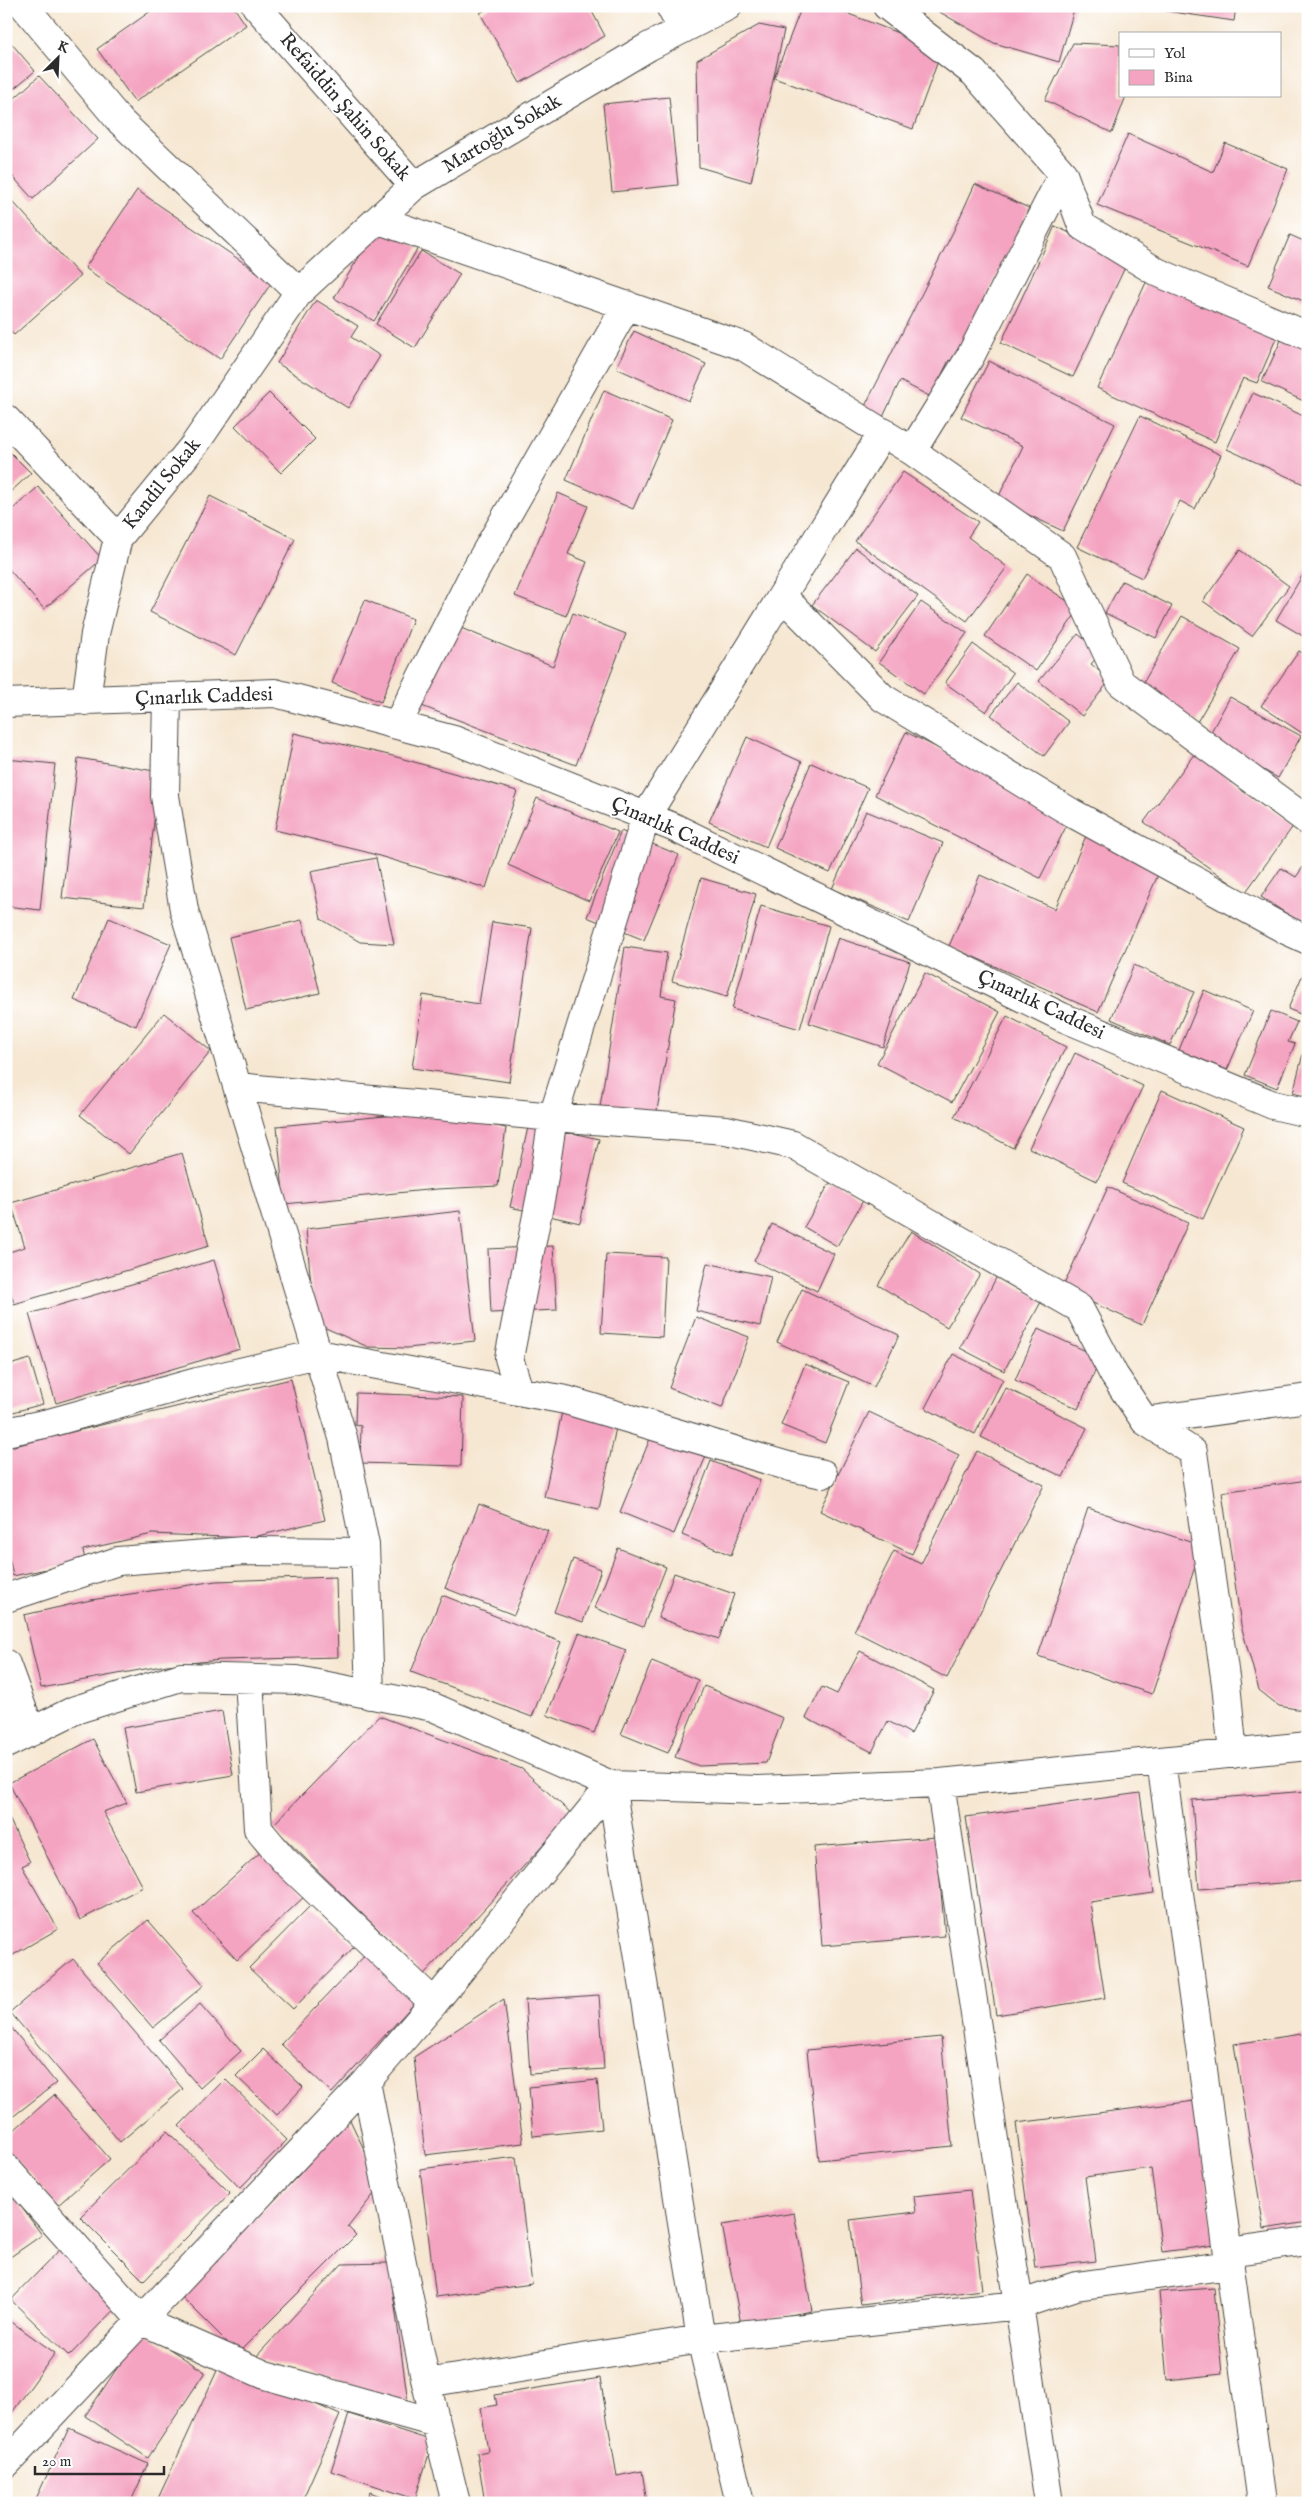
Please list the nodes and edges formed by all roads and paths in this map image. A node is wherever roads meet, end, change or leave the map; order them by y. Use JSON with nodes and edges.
{"nodes":[{"id":1,"x":24,"y":6,"type":"edge"},
{"id":2,"x":256,"y":6,"type":"edge"},
{"id":3,"x":728,"y":6,"type":"edge"},
{"id":4,"x":886,"y":6,"type":"edge"},
{"id":5,"x":676,"y":18,"type":"edge"},
{"id":6,"x":1063,"y":174,"type":"junction"},
{"id":7,"x":414,"y":186,"type":"junction"},
{"id":8,"x":379,"y":220,"type":"junction"},
{"id":9,"x":299,"y":292,"type":"junction"},
{"id":10,"x":627,"y":305,"type":"junction"},
{"id":11,"x":1308,"y":336,"type":"edge"},
{"id":12,"x":6,"y":419,"type":"edge"},
{"id":13,"x":883,"y":432,"type":"junction"},
{"id":14,"x":912,"y":451,"type":"junction"},
{"id":15,"x":118,"y":538,"type":"junction"},
{"id":16,"x":782,"y":596,"type":"junction"},
{"id":17,"x":167,"y":698,"type":"junction"},
{"id":18,"x":86,"y":701,"type":"junction"},
{"id":19,"x":6,"y":703,"type":"edge"},
{"id":20,"x":397,"y":725,"type":"junction"},
{"id":21,"x":646,"y":816,"type":"junction"},
{"id":22,"x":1308,"y":821,"type":"edge"},
{"id":23,"x":1308,"y":940,"type":"edge"},
{"id":24,"x":238,"y":1087,"type":"junction"},
{"id":25,"x":1308,"y":1113,"type":"edge"},
{"id":26,"x":553,"y":1117,"type":"junction"},
{"id":27,"x":318,"y":1354,"type":"junction"},
{"id":28,"x":519,"y":1391,"type":"junction"},
{"id":29,"x":1308,"y":1398,"type":"edge"},
{"id":30,"x":1145,"y":1421,"type":"junction"},
{"id":31,"x":6,"y":1432,"type":"edge"},
{"id":32,"x":823,"y":1474,"type":"dead end"},
{"id":33,"x":365,"y":1552,"type":"junction"},
{"id":34,"x":6,"y":1598,"type":"edge"},
{"id":35,"x":6,"y":1664,"type":"edge"},
{"id":36,"x":249,"y":1679,"type":"junction"},
{"id":37,"x":370,"y":1694,"type":"junction"},
{"id":38,"x":31,"y":1732,"type":"junction"},
{"id":39,"x":6,"y":1744,"type":"edge"},
{"id":40,"x":1308,"y":1746,"type":"edge"},
{"id":41,"x":1233,"y":1754,"type":"junction"},
{"id":42,"x":1160,"y":1761,"type":"junction"},
{"id":43,"x":940,"y":1782,"type":"junction"},
{"id":44,"x":611,"y":1785,"type":"junction"},
{"id":45,"x":434,"y":2003,"type":"junction"},
{"id":46,"x":366,"y":2082,"type":"junction"},
{"id":47,"x":6,"y":2168,"type":"edge"},
{"id":48,"x":1308,"y":2242,"type":"edge"},
{"id":49,"x":1229,"y":2258,"type":"junction"},
{"id":50,"x":1019,"y":2305,"type":"junction"},
{"id":51,"x":142,"y":2321,"type":"junction"},
{"id":52,"x":701,"y":2339,"type":"junction"},
{"id":53,"x":426,"y":2383,"type":"junction"},
{"id":54,"x":436,"y":2423,"type":"junction"},
{"id":55,"x":6,"y":2464,"type":"edge"},
{"id":56,"x":456,"y":2503,"type":"edge"},
{"id":57,"x":740,"y":2503,"type":"edge"},
{"id":58,"x":1049,"y":2503,"type":"edge"},
{"id":59,"x":1262,"y":2503,"type":"edge"}],
"edges":[{"from":1,"to":9,"type":"street"},
{"from":2,"to":7,"type":"street","name":"Refaiddin Şahin Sokak"},
{"from":3,"to":5,"type":"street","name":"Martoğlu Sokak"},
{"from":4,"to":6,"type":"street"},
{"from":5,"to":7,"type":"street","name":"Martoğlu Sokak"},
{"from":6,"to":11,"type":"street"},
{"from":6,"to":14,"type":"street"},
{"from":7,"to":8,"type":"street","name":"Martoğlu Sokak"},
{"from":8,"to":9,"type":"street","name":"Martoğlu Sokak"},
{"from":8,"to":10,"type":"street"},
{"from":9,"to":15,"type":"street","name":"Kandil Sokak"},
{"from":10,"to":13,"type":"street"},
{"from":10,"to":20,"type":"street"},
{"from":12,"to":15,"type":"street"},
{"from":13,"to":14,"type":"street"},
{"from":13,"to":16,"type":"street"},
{"from":14,"to":22,"type":"street"},
{"from":15,"to":18,"type":"street","name":"Kandil Sokak"},
{"from":16,"to":21,"type":"street"},
{"from":16,"to":23,"type":"street"},
{"from":17,"to":18,"type":"street","name":"Çınarlık Caddesi"},
{"from":17,"to":20,"type":"street","name":"Çınarlık Caddesi"},
{"from":17,"to":24,"type":"street"},
{"from":18,"to":19,"type":"street","name":"Çınarlık Caddesi"},
{"from":20,"to":21,"type":"street","name":"Çınarlık Caddesi"},
{"from":21,"to":25,"type":"street","name":"Çınarlık Caddesi"},
{"from":21,"to":26,"type":"street"},
{"from":24,"to":26,"type":"street"},
{"from":24,"to":27,"type":"street"},
{"from":26,"to":28,"type":"street"},
{"from":26,"to":30,"type":"street"},
{"from":27,"to":28,"type":"street"},
{"from":27,"to":31,"type":"street"},
{"from":27,"to":33,"type":"street"},
{"from":28,"to":32,"type":"street"},
{"from":29,"to":30,"type":"street"},
{"from":30,"to":41,"type":"street"},
{"from":33,"to":34,"type":"street"},
{"from":33,"to":37,"type":"street"},
{"from":35,"to":38,"type":"street"},
{"from":36,"to":37,"type":"street"},
{"from":36,"to":38,"type":"street"},
{"from":36,"to":45,"type":"street"},
{"from":37,"to":44,"type":"street"},
{"from":38,"to":39,"type":"street"},
{"from":40,"to":41,"type":"street"},
{"from":41,"to":42,"type":"street"},
{"from":42,"to":43,"type":"street"},
{"from":42,"to":49,"type":"street"},
{"from":43,"to":44,"type":"street"},
{"from":43,"to":50,"type":"street"},
{"from":44,"to":45,"type":"street"},
{"from":44,"to":52,"type":"street"},
{"from":45,"to":46,"type":"street"},
{"from":46,"to":51,"type":"street"},
{"from":46,"to":53,"type":"street"},
{"from":47,"to":51,"type":"street"},
{"from":48,"to":49,"type":"street"},
{"from":49,"to":50,"type":"street"},
{"from":49,"to":59,"type":"street"},
{"from":50,"to":52,"type":"street"},
{"from":50,"to":58,"type":"street"},
{"from":51,"to":54,"type":"street"},
{"from":51,"to":55,"type":"street"},
{"from":52,"to":53,"type":"street"},
{"from":52,"to":57,"type":"street"},
{"from":53,"to":54,"type":"street"},
{"from":54,"to":56,"type":"street"}]}
